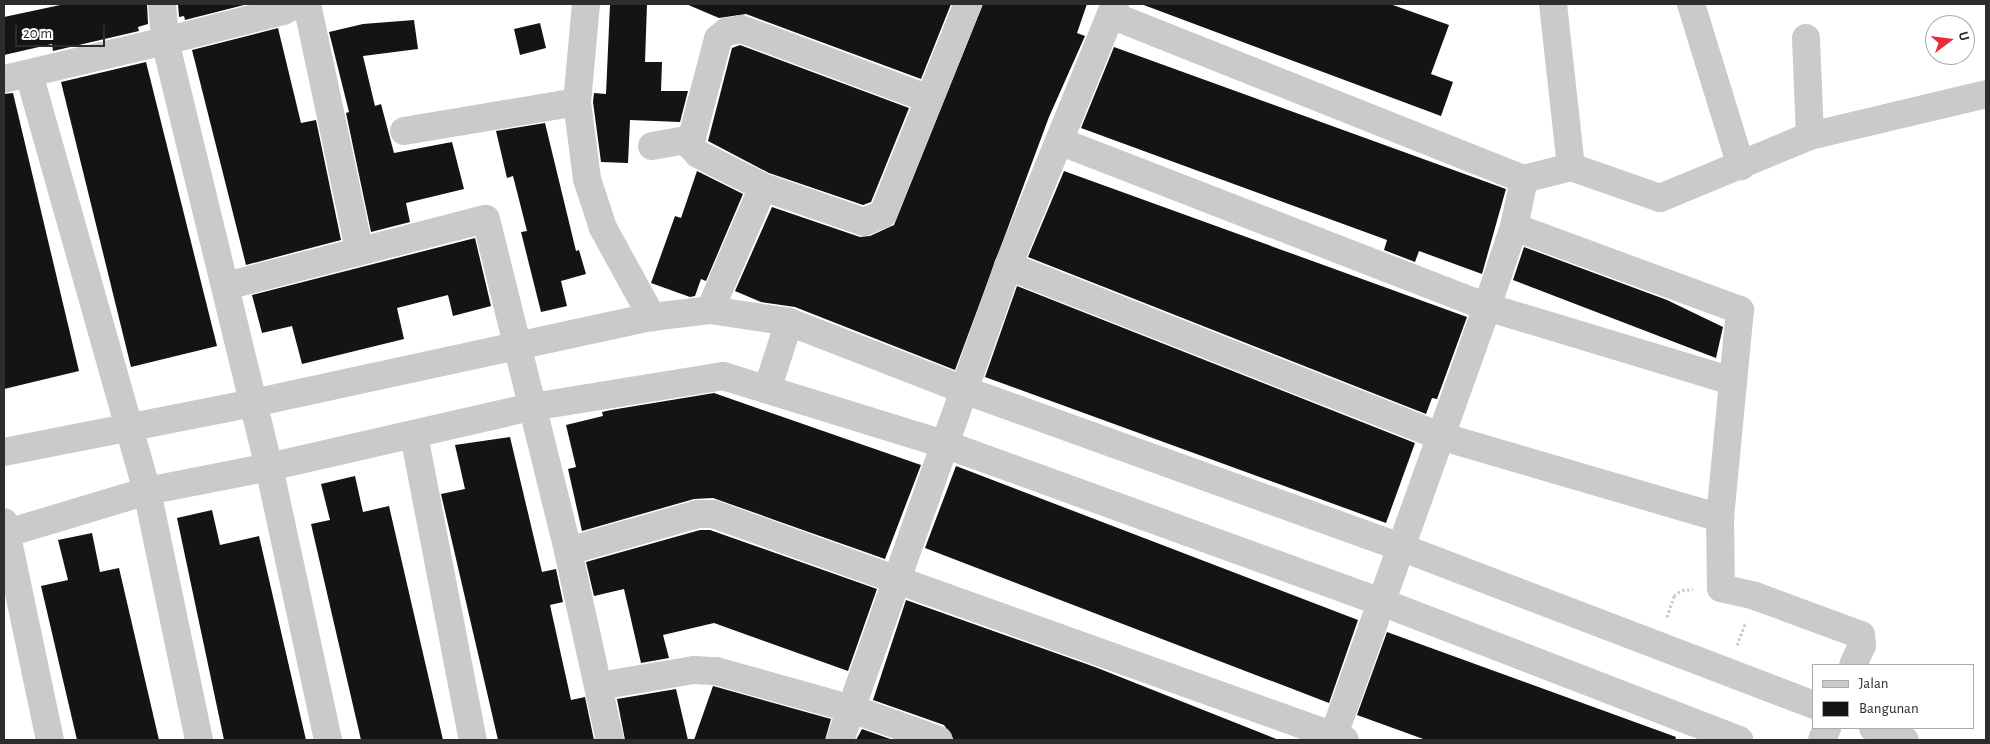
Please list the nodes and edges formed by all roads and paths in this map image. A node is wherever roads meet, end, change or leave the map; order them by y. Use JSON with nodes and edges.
{"nodes":[{"id":1,"x":162,"y":4,"type":"edge"},
{"id":2,"x":298,"y":4,"type":"edge"},
{"id":3,"x":307,"y":4,"type":"edge"},
{"id":4,"x":586,"y":4,"type":"edge"},
{"id":5,"x":968,"y":4,"type":"edge"},
{"id":6,"x":1553,"y":4,"type":"edge"},
{"id":7,"x":1691,"y":4,"type":"edge"},
{"id":8,"x":1113,"y":9,"type":"edge"},
{"id":9,"x":1806,"y":38,"type":"dead end"},
{"id":10,"x":165,"y":41,"type":"junction"},
{"id":11,"x":16,"y":76,"type":"edge"},
{"id":12,"x":1986,"y":94,"type":"edge"},
{"id":13,"x":929,"y":99,"type":"junction"},
{"id":14,"x":577,"y":102,"type":"junction"},
{"id":15,"x":404,"y":131,"type":"dead end"},
{"id":16,"x":1810,"y":136,"type":"junction"},
{"id":17,"x":691,"y":139,"type":"junction"},
{"id":18,"x":1059,"y":140,"type":"junction"},
{"id":19,"x":652,"y":146,"type":"dead end"},
{"id":20,"x":1571,"y":167,"type":"junction"},
{"id":21,"x":1740,"y":167,"type":"junction"},
{"id":22,"x":1524,"y":179,"type":"junction"},
{"id":23,"x":763,"y":187,"type":"junction"},
{"id":24,"x":1514,"y":227,"type":"junction"},
{"id":25,"x":359,"y":249,"type":"junction"},
{"id":26,"x":1008,"y":266,"type":"junction"},
{"id":27,"x":226,"y":286,"type":"junction"},
{"id":28,"x":1487,"y":307,"type":"junction"},
{"id":29,"x":710,"y":310,"type":"junction"},
{"id":30,"x":652,"y":317,"type":"junction"},
{"id":31,"x":789,"y":323,"type":"junction"},
{"id":32,"x":515,"y":346,"type":"junction"},
{"id":33,"x":1732,"y":381,"type":"junction"},
{"id":34,"x":768,"y":387,"type":"junction"},
{"id":35,"x":964,"y":390,"type":"junction"},
{"id":36,"x":253,"y":403,"type":"junction"},
{"id":37,"x":532,"y":407,"type":"junction"},
{"id":38,"x":128,"y":427,"type":"junction"},
{"id":39,"x":414,"y":435,"type":"junction"},
{"id":40,"x":1440,"y":436,"type":"junction"},
{"id":41,"x":947,"y":445,"type":"junction"},
{"id":42,"x":4,"y":452,"type":"edge"},
{"id":43,"x":269,"y":467,"type":"junction"},
{"id":44,"x":147,"y":491,"type":"junction"},
{"id":45,"x":1720,"y":518,"type":"junction"},
{"id":46,"x":5,"y":530,"type":"edge"},
{"id":47,"x":1403,"y":548,"type":"junction"},
{"id":48,"x":568,"y":551,"type":"junction"},
{"id":49,"x":900,"y":579,"type":"junction"},
{"id":50,"x":1721,"y":588,"type":"junction"},
{"id":51,"x":1756,"y":596,"type":"junction"},
{"id":52,"x":1384,"y":603,"type":"junction"},
{"id":53,"x":1657,"y":646,"type":"junction"},
{"id":54,"x":1853,"y":664,"type":"edge"},
{"id":55,"x":1727,"y":673,"type":"junction"},
{"id":56,"x":599,"y":686,"type":"junction"},
{"id":57,"x":1812,"y":705,"type":"edge"},
{"id":58,"x":852,"y":708,"type":"junction"},
{"id":59,"x":1876,"y":729,"type":"edge"},
{"id":60,"x":1337,"y":739,"type":"edge"},
{"id":61,"x":50,"y":740,"type":"edge"},
{"id":62,"x":199,"y":740,"type":"edge"},
{"id":63,"x":328,"y":740,"type":"edge"},
{"id":64,"x":473,"y":740,"type":"edge"},
{"id":65,"x":610,"y":740,"type":"edge"},
{"id":66,"x":840,"y":740,"type":"edge"},
{"id":67,"x":939,"y":740,"type":"edge"},
{"id":68,"x":1739,"y":740,"type":"edge"},
{"id":69,"x":1905,"y":740,"type":"edge"}],
"edges":[{"from":1,"to":10,"type":"street"},
{"from":2,"to":10,"type":"street"},
{"from":3,"to":25,"type":"street"},
{"from":4,"to":14,"type":"street"},
{"from":5,"to":13,"type":"street"},
{"from":6,"to":20,"type":"street"},
{"from":7,"to":21,"type":"street"},
{"from":8,"to":18,"type":"street"},
{"from":8,"to":22,"type":"street"},
{"from":9,"to":16,"type":"street"},
{"from":10,"to":11,"type":"street"},
{"from":10,"to":27,"type":"street"},
{"from":11,"to":38,"type":"street"},
{"from":12,"to":16,"type":"street"},
{"from":13,"to":17,"type":"street"},
{"from":13,"to":23,"type":"street"},
{"from":14,"to":15,"type":"street"},
{"from":14,"to":30,"type":"street"},
{"from":16,"to":21,"type":"street"},
{"from":17,"to":19,"type":"street"},
{"from":17,"to":23,"type":"street"},
{"from":18,"to":26,"type":"street"},
{"from":18,"to":28,"type":"street"},
{"from":20,"to":21,"type":"street"},
{"from":20,"to":22,"type":"street"},
{"from":22,"to":24,"type":"street"},
{"from":23,"to":29,"type":"street"},
{"from":24,"to":28,"type":"street"},
{"from":24,"to":33,"type":"street"},
{"from":25,"to":27,"type":"street"},
{"from":25,"to":32,"type":"street"},
{"from":26,"to":35,"type":"street"},
{"from":26,"to":40,"type":"street"},
{"from":27,"to":36,"type":"street"},
{"from":28,"to":33,"type":"street"},
{"from":28,"to":40,"type":"street"},
{"from":29,"to":30,"type":"street"},
{"from":29,"to":31,"type":"street"},
{"from":30,"to":32,"type":"street"},
{"from":31,"to":34,"type":"street"},
{"from":31,"to":35,"type":"street"},
{"from":32,"to":36,"type":"street"},
{"from":32,"to":37,"type":"street"},
{"from":33,"to":45,"type":"street"},
{"from":34,"to":37,"type":"street"},
{"from":34,"to":41,"type":"street"},
{"from":35,"to":41,"type":"street"},
{"from":35,"to":47,"type":"street"},
{"from":36,"to":38,"type":"street"},
{"from":36,"to":43,"type":"street"},
{"from":37,"to":39,"type":"street"},
{"from":37,"to":48,"type":"street"},
{"from":38,"to":42,"type":"street"},
{"from":38,"to":44,"type":"street"},
{"from":39,"to":43,"type":"street"},
{"from":39,"to":64,"type":"street"},
{"from":40,"to":45,"type":"street"},
{"from":40,"to":47,"type":"street"},
{"from":41,"to":49,"type":"street"},
{"from":41,"to":52,"type":"street"},
{"from":43,"to":44,"type":"street"},
{"from":43,"to":63,"type":"street"},
{"from":44,"to":46,"type":"street"},
{"from":44,"to":62,"type":"street"},
{"from":45,"to":50,"type":"street"},
{"from":46,"to":61,"type":"street"},
{"from":47,"to":52,"type":"street"},
{"from":47,"to":53,"type":"street"},
{"from":48,"to":49,"type":"street"},
{"from":48,"to":56,"type":"street"},
{"from":49,"to":58,"type":"street"},
{"from":49,"to":60,"type":"street"},
{"from":50,"to":51,"type":"street"},
{"from":50,"to":53,"type":"path"},
{"from":51,"to":54,"type":"street"},
{"from":51,"to":55,"type":"path"},
{"from":52,"to":60,"type":"street"},
{"from":52,"to":68,"type":"street"},
{"from":53,"to":55,"type":"street"},
{"from":55,"to":57,"type":"street"},
{"from":56,"to":58,"type":"street"},
{"from":56,"to":65,"type":"street"},
{"from":58,"to":66,"type":"street"},
{"from":58,"to":67,"type":"street"},
{"from":59,"to":69,"type":"street"}]}
